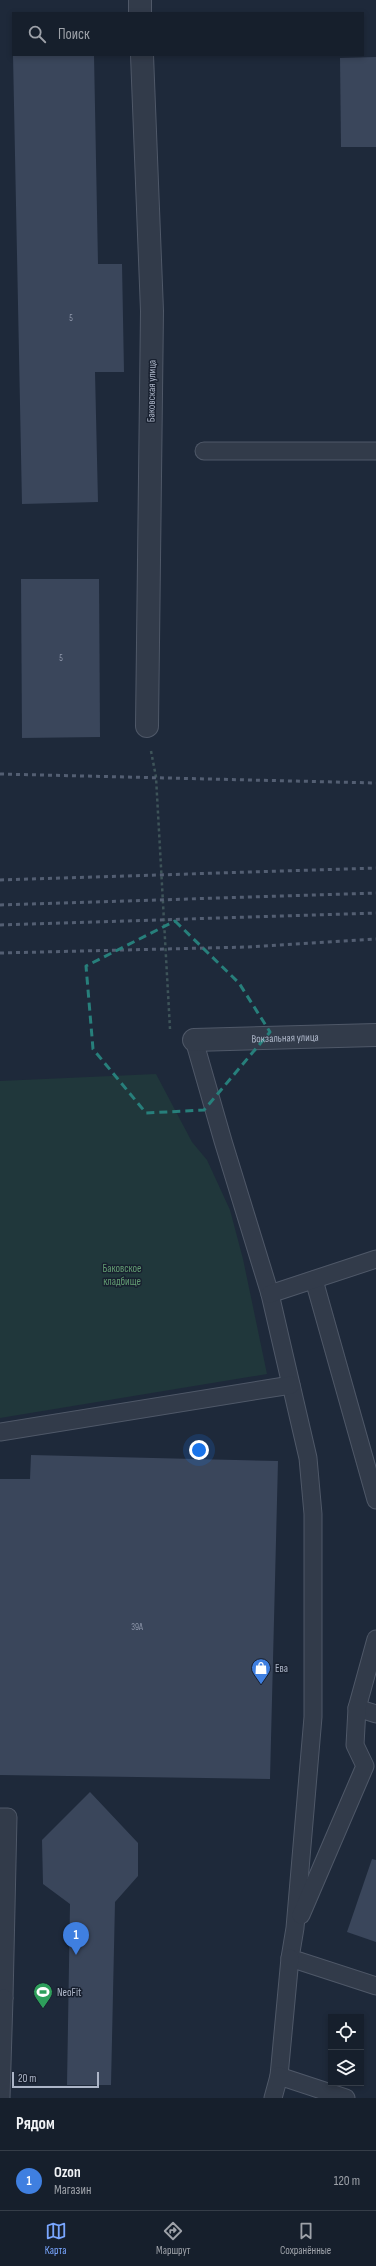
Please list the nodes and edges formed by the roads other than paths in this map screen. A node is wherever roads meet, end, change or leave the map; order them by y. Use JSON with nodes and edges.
{"nodes":[{"id":1,"x":140,"y":0,"type":"edge"},
{"id":2,"x":140,"y":12,"type":"edge"},
{"id":3,"x":142,"y":56,"type":"edge"},
{"id":4,"x":204,"y":451,"type":"dead end"},
{"id":5,"x":376,"y":451,"type":"edge"},
{"id":6,"x":147,"y":726,"type":"road end"},
{"id":7,"x":376,"y":1035,"type":"edge"},
{"id":8,"x":194,"y":1040,"type":"joint"},
{"id":9,"x":376,"y":1259,"type":"edge"},
{"id":10,"x":314,"y":1280,"type":"junction"},
{"id":11,"x":270,"y":1294,"type":"junction"},
{"id":12,"x":291,"y":1386,"type":"junction"},
{"id":13,"x":0,"y":1432,"type":"edge"},
{"id":14,"x":376,"y":1500,"type":"edge"},
{"id":15,"x":376,"y":1639,"type":"edge"},
{"id":16,"x":357,"y":1708,"type":"junction"},
{"id":17,"x":376,"y":1714,"type":"edge"},
{"id":18,"x":370,"y":1768,"type":"edge"},
{"id":19,"x":0,"y":1817,"type":"edge"},
{"id":20,"x":295,"y":1928,"type":"junction"},
{"id":21,"x":290,"y":1958,"type":"junction"},
{"id":22,"x":376,"y":1986,"type":"edge"},
{"id":23,"x":2,"y":1998,"type":"edge"},
{"id":24,"x":279,"y":2076,"type":"junction"},
{"id":25,"x":1,"y":2098,"type":"edge"},
{"id":26,"x":273,"y":2098,"type":"edge"},
{"id":27,"x":346,"y":2098,"type":"edge"}],
"edges":[{"from":1,"to":2,"type":"street"},
{"from":3,"to":6,"type":"street","name":"Баковская улица"},
{"from":4,"to":5,"type":"lane"},
{"from":7,"to":8,"type":"street","name":"Вокзальная улица"},
{"from":8,"to":11,"type":"lane"},
{"from":9,"to":10,"type":"lane"},
{"from":10,"to":11,"type":"lane"},
{"from":10,"to":14,"type":"lane"},
{"from":11,"to":12,"type":"lane"},
{"from":12,"to":13,"type":"lane"},
{"from":12,"to":20,"type":"lane"},
{"from":15,"to":16,"type":"lane"},
{"from":16,"to":17,"type":"lane"},
{"from":16,"to":18,"type":"lane"},
{"from":18,"to":20,"type":"lane"},
{"from":19,"to":23,"type":"lane"},
{"from":20,"to":21,"type":"lane"},
{"from":21,"to":22,"type":"lane"},
{"from":21,"to":24,"type":"lane"},
{"from":23,"to":25,"type":"lane"},
{"from":24,"to":26,"type":"lane"},
{"from":24,"to":27,"type":"lane"}]}
